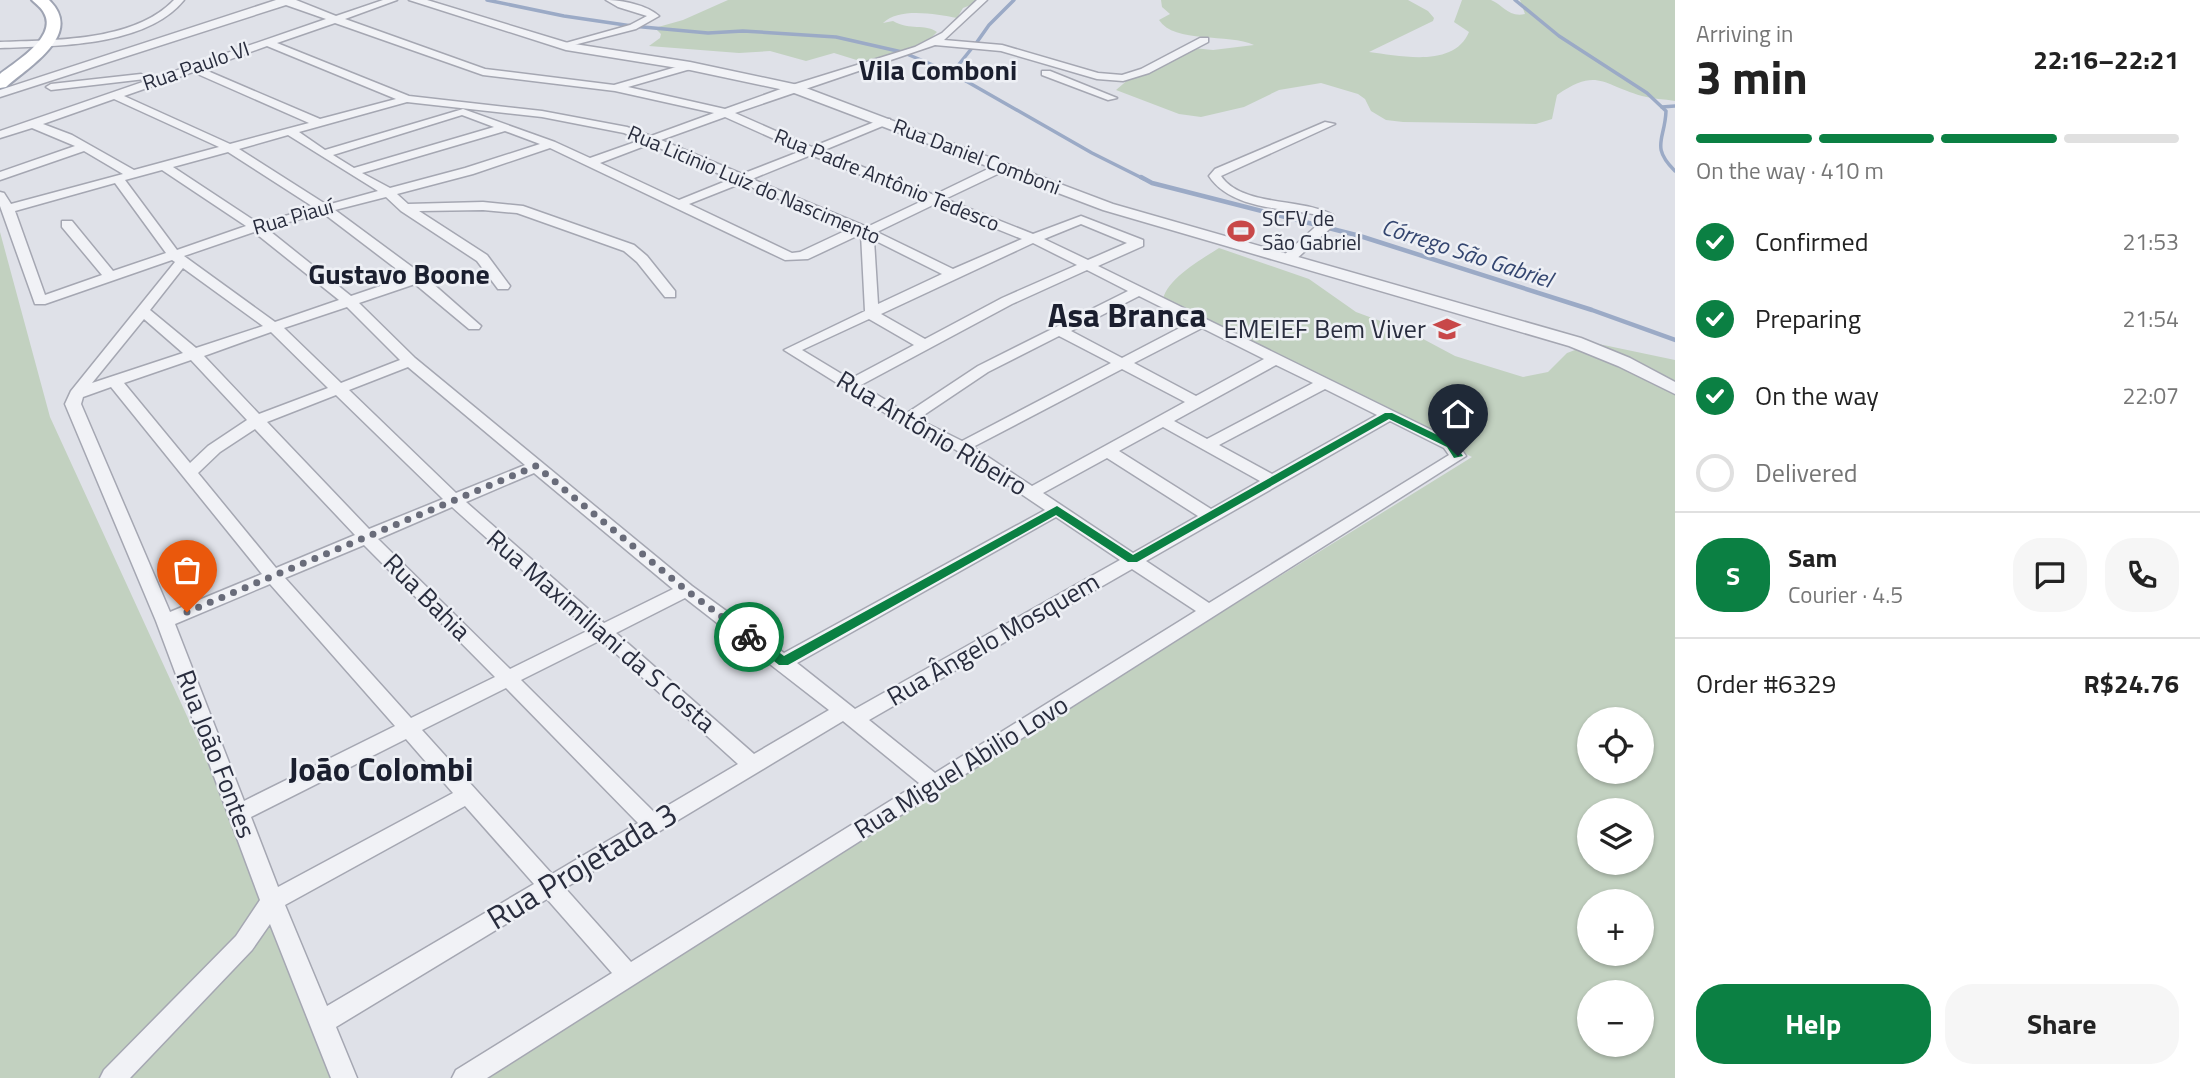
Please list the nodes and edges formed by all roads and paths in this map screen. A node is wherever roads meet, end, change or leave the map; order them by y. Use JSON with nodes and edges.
{"nodes":[{"id":1,"x":40,"y":0,"type":"edge"},
{"id":2,"x":179,"y":0,"type":"edge"},
{"id":3,"x":392,"y":0,"type":"edge"},
{"id":4,"x":415,"y":0,"type":"edge"},
{"id":5,"x":611,"y":0,"type":"edge"},
{"id":6,"x":982,"y":0,"type":"edge"},
{"id":7,"x":286,"y":1,"type":"edge"},
{"id":8,"x":332,"y":20,"type":"junction"},
{"id":9,"x":1203,"y":40,"type":"dead end"},
{"id":10,"x":265,"y":42,"type":"junction"},
{"id":11,"x":935,"y":42,"type":"junction"},
{"id":12,"x":44,"y":44,"type":"junction"},
{"id":13,"x":0,"y":45,"type":"edge"},
{"id":14,"x":566,"y":46,"type":"junction"},
{"id":15,"x":981,"y":46,"type":"junction"},
{"id":16,"x":690,"y":66,"type":"junction"},
{"id":17,"x":193,"y":68,"type":"junction"},
{"id":18,"x":174,"y":74,"type":"junction"},
{"id":19,"x":6,"y":82,"type":"edge"},
{"id":20,"x":615,"y":88,"type":"junction"},
{"id":21,"x":793,"y":88,"type":"junction"},
{"id":22,"x":0,"y":94,"type":"edge"},
{"id":23,"x":113,"y":95,"type":"junction"},
{"id":24,"x":1112,"y":98,"type":"dead end"},
{"id":25,"x":407,"y":99,"type":"junction"},
{"id":26,"x":440,"y":104,"type":"junction"},
{"id":27,"x":462,"y":112,"type":"junction"},
{"id":28,"x":725,"y":113,"type":"junction"},
{"id":29,"x":886,"y":121,"type":"junction"},
{"id":30,"x":317,"y":122,"type":"junction"},
{"id":31,"x":32,"y":124,"type":"junction"},
{"id":32,"x":1329,"y":124,"type":"dead end"},
{"id":33,"x":507,"y":127,"type":"junction"},
{"id":34,"x":287,"y":130,"type":"junction"},
{"id":35,"x":0,"y":135,"type":"edge"},
{"id":36,"x":653,"y":139,"type":"junction"},
{"id":37,"x":551,"y":144,"type":"junction"},
{"id":38,"x":85,"y":147,"type":"junction"},
{"id":39,"x":228,"y":147,"type":"junction"},
{"id":40,"x":814,"y":152,"type":"junction"},
{"id":41,"x":323,"y":154,"type":"junction"},
{"id":42,"x":591,"y":162,"type":"junction"},
{"id":43,"x":163,"y":166,"type":"junction"},
{"id":44,"x":1000,"y":168,"type":"junction"},
{"id":45,"x":352,"y":172,"type":"junction"},
{"id":46,"x":0,"y":176,"type":"edge"},
{"id":47,"x":125,"y":176,"type":"junction"},
{"id":48,"x":742,"y":178,"type":"junction"},
{"id":49,"x":387,"y":191,"type":"junction"},
{"id":50,"x":0,"y":196,"type":"edge"},
{"id":51,"x":933,"y":200,"type":"junction"},
{"id":52,"x":679,"y":204,"type":"junction"},
{"id":53,"x":324,"y":207,"type":"junction"},
{"id":54,"x":405,"y":208,"type":"junction"},
{"id":55,"x":8,"y":209,"type":"junction"},
{"id":56,"x":67,"y":224,"type":"dead end"},
{"id":57,"x":256,"y":227,"type":"junction"},
{"id":58,"x":864,"y":231,"type":"junction"},
{"id":59,"x":1032,"y":238,"type":"junction"},
{"id":60,"x":178,"y":258,"type":"junction"},
{"id":61,"x":1289,"y":258,"type":"junction"},
{"id":62,"x":1089,"y":266,"type":"junction"},
{"id":63,"x":955,"y":275,"type":"junction"},
{"id":64,"x":111,"y":276,"type":"junction"},
{"id":65,"x":418,"y":278,"type":"junction"},
{"id":66,"x":503,"y":286,"type":"dead end"},
{"id":67,"x":1139,"y":291,"type":"junction"},
{"id":68,"x":670,"y":294,"type":"dead end"},
{"id":69,"x":349,"y":302,"type":"junction"},
{"id":70,"x":142,"y":310,"type":"junction"},
{"id":71,"x":872,"y":315,"type":"junction"},
{"id":72,"x":1202,"y":322,"type":"junction"},
{"id":73,"x":474,"y":326,"type":"dead end"},
{"id":74,"x":275,"y":328,"type":"junction"},
{"id":75,"x":1060,"y":331,"type":"junction"},
{"id":76,"x":923,"y":344,"type":"junction"},
{"id":77,"x":195,"y":355,"type":"junction"},
{"id":78,"x":1277,"y":358,"type":"junction"},
{"id":79,"x":410,"y":361,"type":"junction"},
{"id":80,"x":1123,"y":363,"type":"junction"},
{"id":81,"x":115,"y":382,"type":"junction"},
{"id":82,"x":1325,"y":383,"type":"junction"},
{"id":83,"x":850,"y":385,"type":"junction"},
{"id":84,"x":337,"y":388,"type":"junction"},
{"id":85,"x":1675,"y":388,"type":"edge"},
{"id":86,"x":76,"y":394,"type":"junction"},
{"id":87,"x":1198,"y":403,"type":"junction"},
{"id":88,"x":1389,"y":415,"type":"junction"},
{"id":89,"x":907,"y":420,"type":"junction"},
{"id":90,"x":256,"y":421,"type":"junction"},
{"id":91,"x":1163,"y":421,"type":"junction"},
{"id":92,"x":1206,"y":446,"type":"junction"},
{"id":93,"x":962,"y":447,"type":"junction"},
{"id":94,"x":1107,"y":451,"type":"junction"},
{"id":95,"x":1458,"y":456,"type":"joint"},
{"id":96,"x":536,"y":466,"type":"junction"},
{"id":97,"x":188,"y":473,"type":"junction"},
{"id":98,"x":1272,"y":481,"type":"junction"},
{"id":99,"x":1033,"y":492,"type":"junction"},
{"id":100,"x":455,"y":502,"type":"junction"},
{"id":101,"x":1057,"y":510,"type":"junction"},
{"id":102,"x":1210,"y":516,"type":"junction"},
{"id":103,"x":367,"y":538,"type":"junction"},
{"id":104,"x":1132,"y":560,"type":"junction"},
{"id":105,"x":273,"y":576,"type":"junction"},
{"id":106,"x":686,"y":590,"type":"junction"},
{"id":107,"x":1210,"y":612,"type":"junction"},
{"id":108,"x":165,"y":621,"type":"junction"},
{"id":109,"x":601,"y":632,"type":"junction"},
{"id":110,"x":783,"y":662,"type":"junction"},
{"id":111,"x":509,"y":679,"type":"junction"},
{"id":112,"x":849,"y":715,"type":"junction"},
{"id":113,"x":409,"y":729,"type":"junction"},
{"id":114,"x":753,"y":765,"type":"junction"},
{"id":115,"x":935,"y":784,"type":"junction"},
{"id":116,"x":467,"y":795,"type":"junction"},
{"id":117,"x":239,"y":813,"type":"junction"},
{"id":118,"x":653,"y":824,"type":"junction"},
{"id":119,"x":547,"y":886,"type":"junction"},
{"id":120,"x":272,"y":901,"type":"junction"},
{"id":121,"x":628,"y":975,"type":"junction"},
{"id":122,"x":322,"y":1022,"type":"junction"},
{"id":123,"x":113,"y":1078,"type":"edge"},
{"id":124,"x":344,"y":1078,"type":"edge"},
{"id":125,"x":465,"y":1078,"type":"edge"}],
"edges":[{"from":1,"to":12,"type":"main road"},
{"from":2,"to":12,"type":"street"},
{"from":3,"to":8,"type":"street","name":"Rua Paulo VI"},
{"from":4,"to":14,"type":"street","name":"Rua Daniel Comboni"},
{"from":5,"to":14,"type":"street"},
{"from":6,"to":11,"type":"street"},
{"from":7,"to":8,"type":"street","name":"Rua Padre Antônio Tedesco"},
{"from":7,"to":19,"type":"street"},
{"from":8,"to":10,"type":"street","name":"Rua Paulo VI"},
{"from":8,"to":20,"type":"street","name":"Rua Padre Antônio Tedesco"},
{"from":9,"to":15,"type":"street"},
{"from":10,"to":17,"type":"street","name":"Rua Paulo VI"},
{"from":10,"to":25,"type":"street","name":"Rua Licinio Luiz do Nascimento"},
{"from":11,"to":15,"type":"street"},
{"from":11,"to":21,"type":"street"},
{"from":12,"to":13,"type":"street"},
{"from":12,"to":19,"type":"main road"},
{"from":14,"to":16,"type":"street","name":"Rua Daniel Comboni"},
{"from":15,"to":24,"type":"street"},
{"from":16,"to":20,"type":"street"},
{"from":16,"to":21,"type":"street","name":"Rua Daniel Comboni"},
{"from":17,"to":18,"type":"street","name":"Rua Paulo VI"},
{"from":17,"to":30,"type":"street"},
{"from":18,"to":19,"type":"street"},
{"from":18,"to":23,"type":"street","name":"Rua Paulo VI"},
{"from":19,"to":22,"type":"street"},
{"from":20,"to":28,"type":"street","name":"Rua Padre Antônio Tedesco"},
{"from":21,"to":28,"type":"street"},
{"from":21,"to":29,"type":"street","name":"Rua Daniel Comboni"},
{"from":23,"to":31,"type":"street","name":"Rua Paulo VI"},
{"from":23,"to":39,"type":"street"},
{"from":25,"to":26,"type":"street","name":"Rua Licinio Luiz do Nascimento"},
{"from":25,"to":30,"type":"street"},
{"from":26,"to":27,"type":"street"},
{"from":26,"to":36,"type":"street","name":"Rua Licinio Luiz do Nascimento"},
{"from":27,"to":33,"type":"street"},
{"from":27,"to":41,"type":"street"},
{"from":28,"to":36,"type":"street"},
{"from":28,"to":40,"type":"street","name":"Rua Padre Antônio Tedesco"},
{"from":29,"to":40,"type":"street"},
{"from":29,"to":44,"type":"street","name":"Rua Daniel Comboni"},
{"from":30,"to":34,"type":"street"},
{"from":31,"to":35,"type":"street","name":"Rua Paulo VI"},
{"from":31,"to":38,"type":"street"},
{"from":32,"to":61,"type":"street"},
{"from":33,"to":37,"type":"street"},
{"from":33,"to":45,"type":"street"},
{"from":34,"to":39,"type":"street"},
{"from":34,"to":41,"type":"street"},
{"from":36,"to":42,"type":"street"},
{"from":36,"to":48,"type":"street","name":"Rua Licinio Luiz do Nascimento"},
{"from":37,"to":42,"type":"street"},
{"from":37,"to":49,"type":"street","name":"Rua Piauí"},
{"from":38,"to":46,"type":"street"},
{"from":38,"to":47,"type":"street"},
{"from":39,"to":43,"type":"street"},
{"from":39,"to":53,"type":"street"},
{"from":40,"to":48,"type":"street"},
{"from":40,"to":51,"type":"street","name":"Rua Padre Antônio Tedesco"},
{"from":41,"to":45,"type":"street"},
{"from":42,"to":52,"type":"street"},
{"from":43,"to":47,"type":"street"},
{"from":43,"to":57,"type":"street"},
{"from":44,"to":51,"type":"street"},
{"from":44,"to":61,"type":"street","name":"Rua Daniel Comboni"},
{"from":45,"to":49,"type":"street"},
{"from":47,"to":55,"type":"street"},
{"from":47,"to":60,"type":"street","name":"Rua Maximiliani da S Costa"},
{"from":48,"to":52,"type":"street"},
{"from":48,"to":58,"type":"street","name":"Rua Licinio Luiz do Nascimento"},
{"from":49,"to":53,"type":"street","name":"Rua Piauí"},
{"from":49,"to":54,"type":"street"},
{"from":50,"to":55,"type":"street"},
{"from":51,"to":58,"type":"street"},
{"from":51,"to":59,"type":"street","name":"Rua Padre Antônio Tedesco"},
{"from":52,"to":58,"type":"street"},
{"from":53,"to":57,"type":"street","name":"Rua Piauí"},
{"from":53,"to":65,"type":"street"},
{"from":54,"to":66,"type":"street"},
{"from":54,"to":68,"type":"street"},
{"from":55,"to":64,"type":"street","name":"Rua Piauí"},
{"from":56,"to":64,"type":"street"},
{"from":57,"to":60,"type":"street","name":"Rua Piauí"},
{"from":57,"to":69,"type":"street"},
{"from":58,"to":63,"type":"street","name":"Rua Licinio Luiz do Nascimento"},
{"from":58,"to":71,"type":"street"},
{"from":59,"to":62,"type":"street","name":"Rua Padre Antônio Tedesco"},
{"from":59,"to":62,"type":"street"},
{"from":59,"to":63,"type":"street"},
{"from":60,"to":64,"type":"street","name":"Rua Piauí"},
{"from":60,"to":70,"type":"street"},
{"from":60,"to":74,"type":"street","name":"Rua Maximiliani da S Costa"},
{"from":61,"to":85,"type":"street","name":"Rua Daniel Comboni"},
{"from":62,"to":67,"type":"street","name":"Rua Padre Antônio Tedesco"},
{"from":62,"to":76,"type":"street"},
{"from":63,"to":71,"type":"street"},
{"from":65,"to":69,"type":"street"},
{"from":65,"to":73,"type":"street"},
{"from":67,"to":72,"type":"street","name":"Rua Padre Antônio Tedesco"},
{"from":67,"to":75,"type":"street"},
{"from":69,"to":74,"type":"street"},
{"from":69,"to":79,"type":"street"},
{"from":70,"to":77,"type":"street","name":"Rua Bahia"},
{"from":70,"to":86,"type":"street"},
{"from":71,"to":76,"type":"street"},
{"from":71,"to":83,"type":"street","name":"Rua Antônio Ribeiro"},
{"from":72,"to":78,"type":"street","name":"Rua Padre Antônio Tedesco"},
{"from":72,"to":80,"type":"street"},
{"from":74,"to":77,"type":"street"},
{"from":74,"to":84,"type":"street","name":"Rua Maximiliani da S Costa"},
{"from":75,"to":80,"type":"street"},
{"from":75,"to":89,"type":"street"},
{"from":76,"to":83,"type":"street"},
{"from":77,"to":81,"type":"street"},
{"from":77,"to":90,"type":"street","name":"Rua Bahia"},
{"from":78,"to":82,"type":"street","name":"Rua Padre Antônio Tedesco"},
{"from":78,"to":87,"type":"street"},
{"from":79,"to":84,"type":"street"},
{"from":79,"to":96,"type":"street"},
{"from":80,"to":87,"type":"street"},
{"from":80,"to":93,"type":"street"},
{"from":81,"to":86,"type":"street"},
{"from":81,"to":97,"type":"street"},
{"from":82,"to":88,"type":"street","name":"Rua Padre Antônio Tedesco"},
{"from":82,"to":92,"type":"street"},
{"from":83,"to":89,"type":"street","name":"Rua Antônio Ribeiro"},
{"from":84,"to":90,"type":"street"},
{"from":84,"to":100,"type":"street","name":"Rua Maximiliani da S Costa"},
{"from":86,"to":108,"type":"street","name":"Rua João Fontes"},
{"from":87,"to":91,"type":"street"},
{"from":88,"to":95,"type":"street","name":"Rua Padre Antônio Tedesco"},
{"from":88,"to":98,"type":"street","name":"Rua Ângelo Mosquem"},
{"from":89,"to":93,"type":"street","name":"Rua Antônio Ribeiro"},
{"from":90,"to":97,"type":"street"},
{"from":90,"to":103,"type":"street","name":"Rua Bahia"},
{"from":91,"to":92,"type":"street"},
{"from":91,"to":94,"type":"street"},
{"from":92,"to":98,"type":"street"},
{"from":93,"to":99,"type":"street","name":"Rua Antônio Ribeiro"},
{"from":94,"to":99,"type":"street"},
{"from":94,"to":102,"type":"street"},
{"from":95,"to":107,"type":"street","name":"Rua Miguel Abilio Lovo"},
{"from":96,"to":100,"type":"street"},
{"from":96,"to":106,"type":"street"},
{"from":97,"to":105,"type":"street"},
{"from":98,"to":102,"type":"street","name":"Rua Ângelo Mosquem"},
{"from":99,"to":101,"type":"street","name":"Rua Antônio Ribeiro"},
{"from":100,"to":103,"type":"street"},
{"from":100,"to":109,"type":"street","name":"Rua Maximiliani da S Costa"},
{"from":101,"to":104,"type":"street","name":"Rua Antônio Ribeiro"},
{"from":101,"to":110,"type":"street"},
{"from":102,"to":104,"type":"street","name":"Rua Ângelo Mosquem"},
{"from":103,"to":105,"type":"street"},
{"from":103,"to":111,"type":"street","name":"Rua Bahia"},
{"from":104,"to":107,"type":"street","name":"Rua Antônio Ribeiro"},
{"from":104,"to":112,"type":"street","name":"Rua Ângelo Mosquem"},
{"from":105,"to":108,"type":"street"},
{"from":105,"to":113,"type":"street"},
{"from":106,"to":109,"type":"street"},
{"from":106,"to":110,"type":"street"},
{"from":107,"to":115,"type":"street","name":"Rua Miguel Abilio Lovo"},
{"from":108,"to":117,"type":"street","name":"Rua João Fontes"},
{"from":109,"to":111,"type":"street"},
{"from":109,"to":114,"type":"street","name":"Rua Maximiliani da S Costa"},
{"from":110,"to":112,"type":"street"},
{"from":111,"to":113,"type":"street"},
{"from":111,"to":118,"type":"street","name":"Rua Bahia"},
{"from":112,"to":114,"type":"street","name":"Rua Projetada 3"},
{"from":112,"to":115,"type":"street"},
{"from":113,"to":116,"type":"street"},
{"from":113,"to":117,"type":"street"},
{"from":114,"to":118,"type":"street","name":"Rua Projetada 3"},
{"from":115,"to":121,"type":"street","name":"Rua Miguel Abilio Lovo"},
{"from":116,"to":119,"type":"street"},
{"from":116,"to":120,"type":"street"},
{"from":117,"to":120,"type":"street","name":"Rua João Fontes"},
{"from":118,"to":119,"type":"street","name":"Rua Projetada 3"},
{"from":119,"to":121,"type":"street"},
{"from":119,"to":122,"type":"street","name":"Rua Projetada 3"},
{"from":120,"to":122,"type":"street","name":"Rua João Fontes"},
{"from":120,"to":123,"type":"street"},
{"from":121,"to":125,"type":"street","name":"Rua Miguel Abilio Lovo"},
{"from":122,"to":124,"type":"street","name":"Rua João Fontes"}]}
